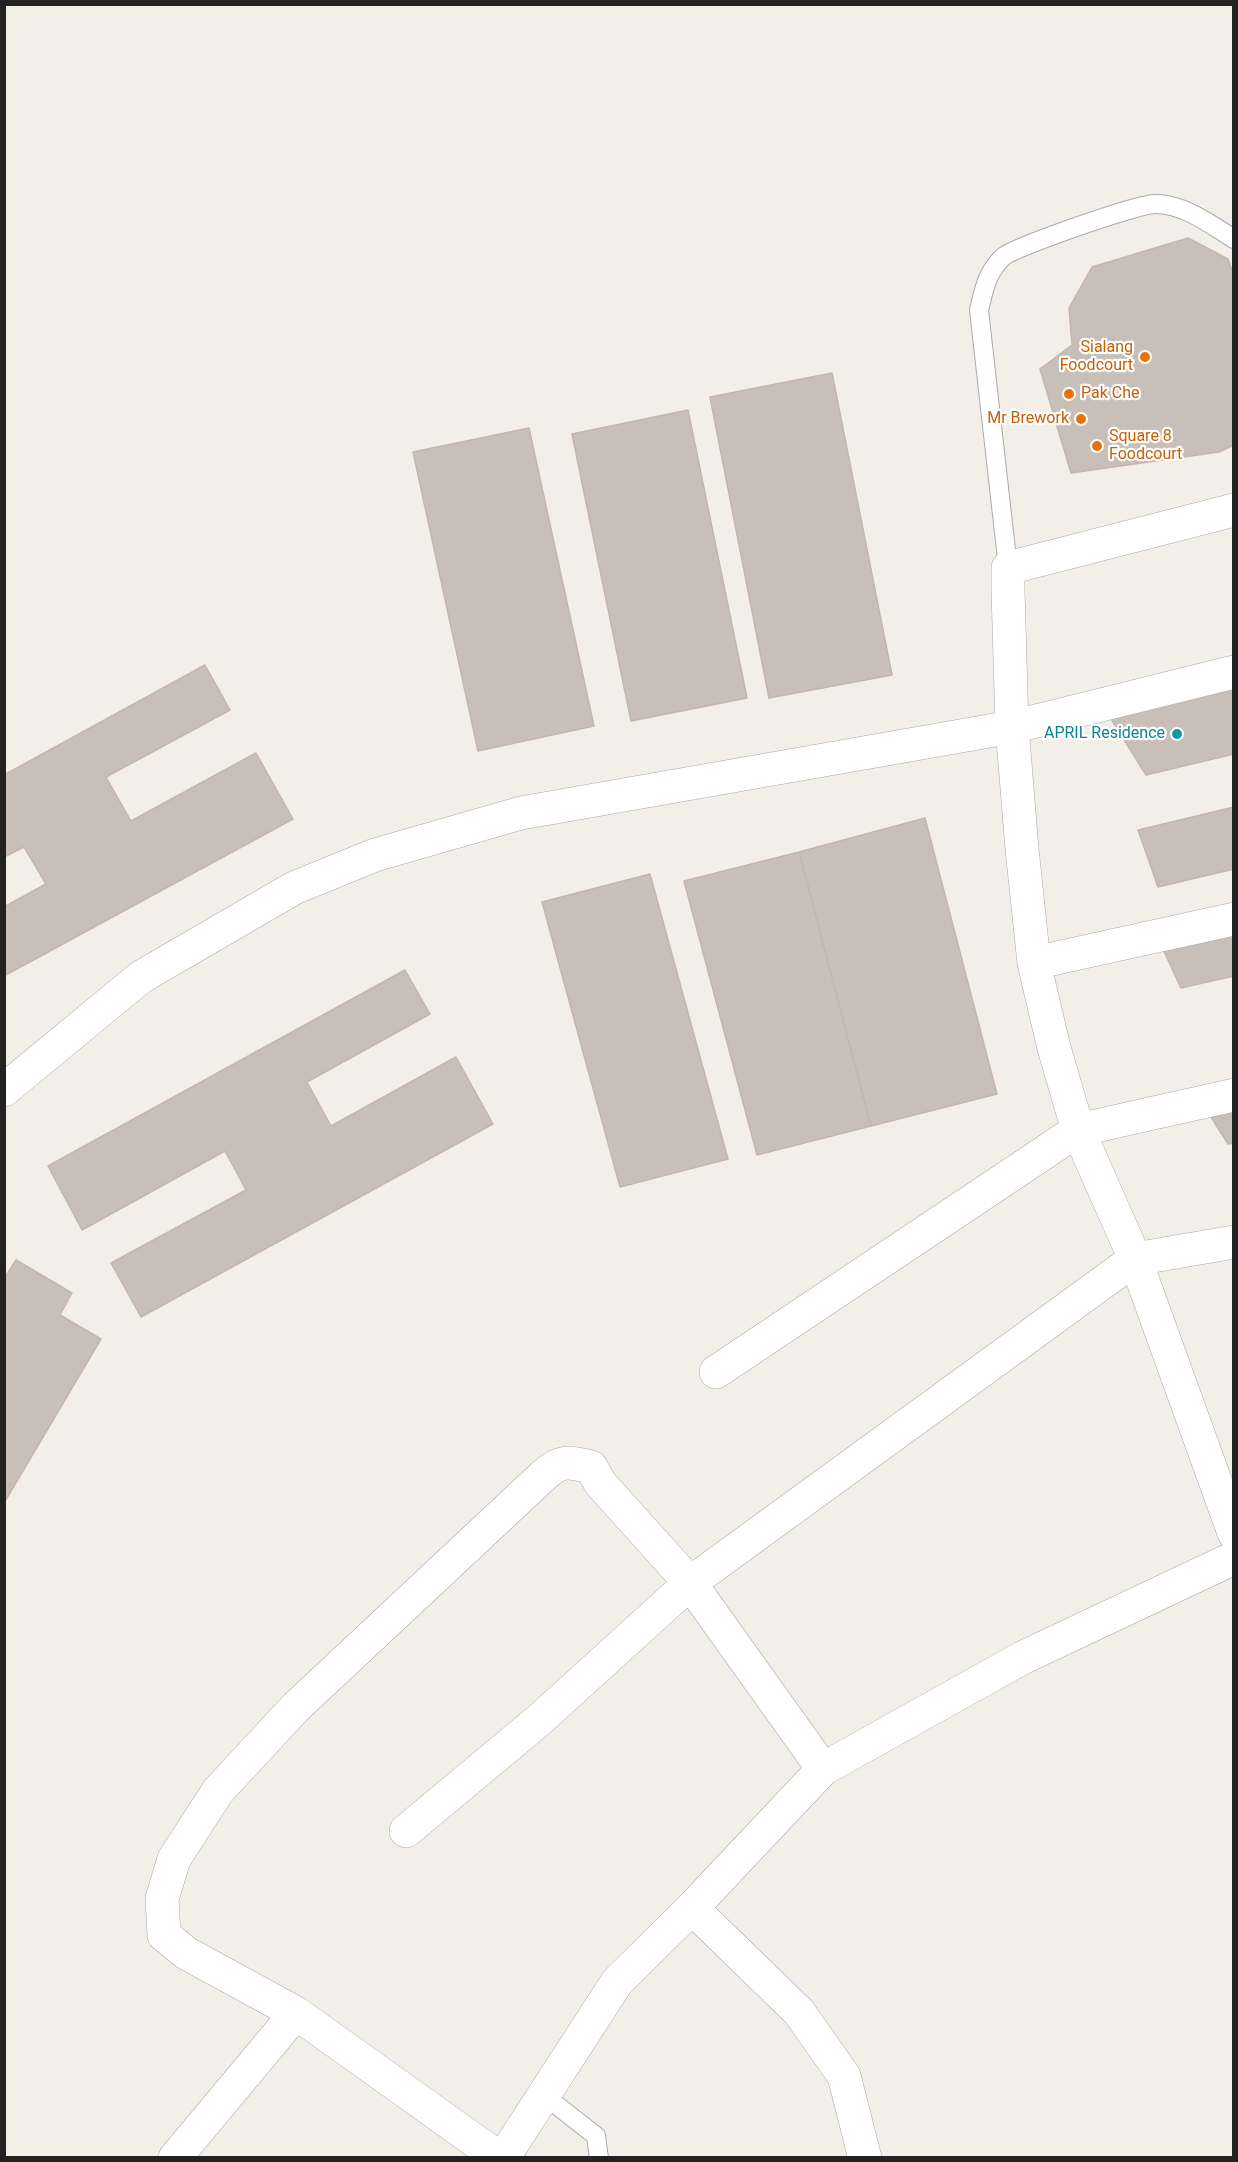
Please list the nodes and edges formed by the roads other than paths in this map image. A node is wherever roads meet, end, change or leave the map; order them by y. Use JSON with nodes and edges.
{"nodes":[{"id":1,"x":1233,"y":239,"type":"edge"},
{"id":2,"x":1233,"y":510,"type":"edge"},
{"id":3,"x":1008,"y":568,"type":"junction"},
{"id":4,"x":1233,"y":672,"type":"edge"},
{"id":5,"x":1012,"y":727,"type":"junction"},
{"id":6,"x":1233,"y":919,"type":"edge"},
{"id":7,"x":1034,"y":963,"type":"junction"},
{"id":8,"x":4,"y":1090,"type":"edge"},
{"id":9,"x":1233,"y":1095,"type":"edge"},
{"id":10,"x":1078,"y":1130,"type":"junction"},
{"id":11,"x":1233,"y":1242,"type":"edge"},
{"id":12,"x":1135,"y":1259,"type":"junction"},
{"id":13,"x":716,"y":1372,"type":"dead end"},
{"id":14,"x":1233,"y":1533,"type":"edge"},
{"id":15,"x":1233,"y":1558,"type":"edge"},
{"id":16,"x":690,"y":1583,"type":"junction"},
{"id":17,"x":823,"y":1770,"type":"junction"},
{"id":18,"x":406,"y":1831,"type":"dead end"},
{"id":19,"x":692,"y":1908,"type":"junction"},
{"id":20,"x":296,"y":2013,"type":"junction"},
{"id":21,"x":545,"y":2096,"type":"junction"},
{"id":22,"x":175,"y":2157,"type":"edge"},
{"id":23,"x":501,"y":2157,"type":"edge"},
{"id":24,"x":599,"y":2157,"type":"edge"},
{"id":25,"x":865,"y":2157,"type":"edge"}],
"edges":[{"from":1,"to":3,"type":"lane"},
{"from":2,"to":3,"type":"street"},
{"from":3,"to":5,"type":"street"},
{"from":4,"to":5,"type":"street"},
{"from":5,"to":7,"type":"street"},
{"from":5,"to":8,"type":"street"},
{"from":6,"to":7,"type":"street"},
{"from":7,"to":10,"type":"street"},
{"from":9,"to":10,"type":"street"},
{"from":10,"to":12,"type":"street"},
{"from":10,"to":13,"type":"street"},
{"from":11,"to":12,"type":"street"},
{"from":12,"to":14,"type":"street"},
{"from":12,"to":16,"type":"street"},
{"from":15,"to":17,"type":"street"},
{"from":16,"to":17,"type":"street"},
{"from":16,"to":18,"type":"street"},
{"from":16,"to":20,"type":"street"},
{"from":17,"to":19,"type":"street"},
{"from":19,"to":21,"type":"street"},
{"from":19,"to":25,"type":"street"},
{"from":20,"to":22,"type":"street"},
{"from":20,"to":23,"type":"street"},
{"from":21,"to":23,"type":"street"},
{"from":21,"to":24,"type":"lane"}]}
